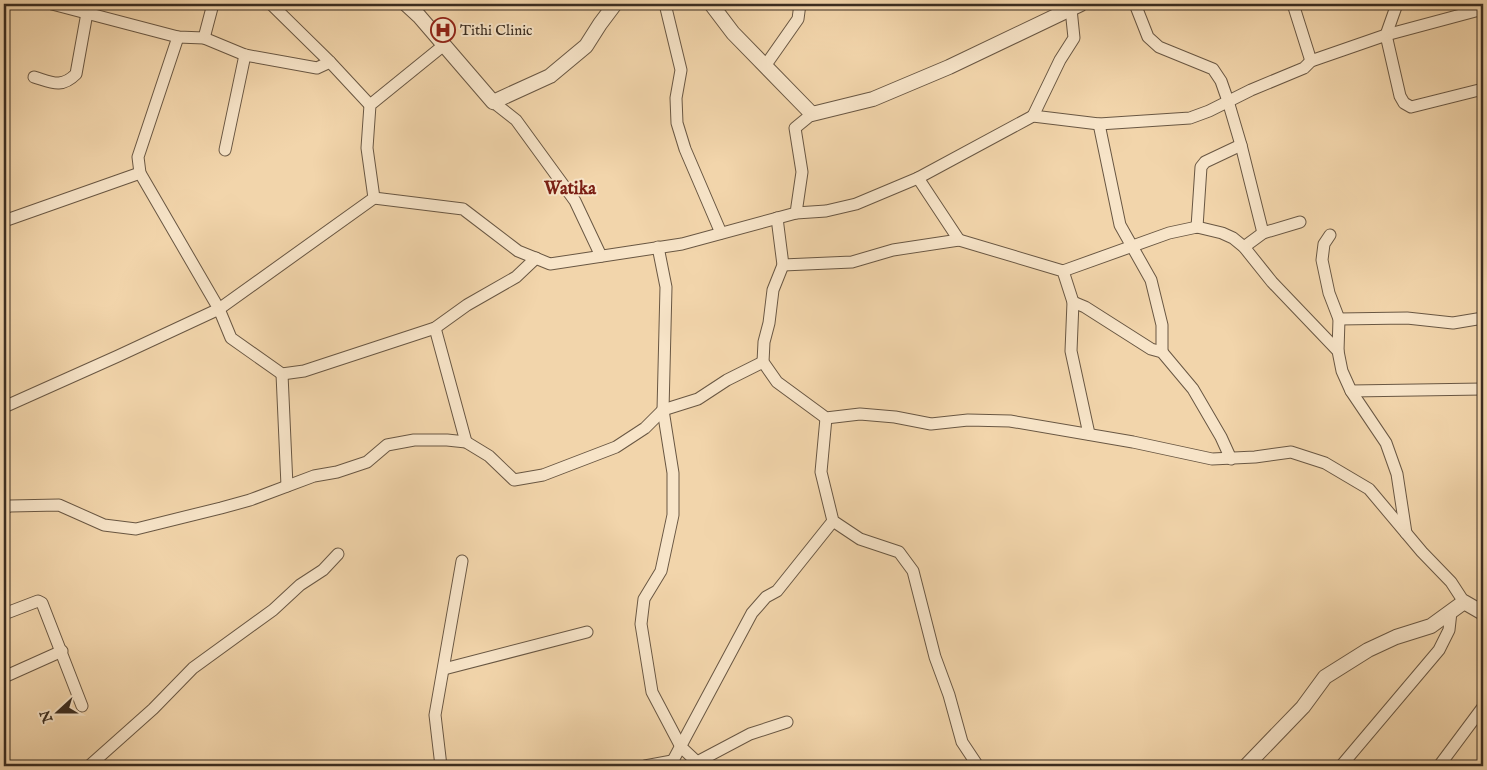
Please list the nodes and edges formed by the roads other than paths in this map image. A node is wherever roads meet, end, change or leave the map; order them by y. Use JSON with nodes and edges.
{"nodes":[{"id":1,"x":52,"y":4,"type":"edge"},
{"id":2,"x":213,"y":4,"type":"edge"},
{"id":3,"x":271,"y":4,"type":"edge"},
{"id":4,"x":615,"y":4,"type":"edge"},
{"id":5,"x":665,"y":4,"type":"edge"},
{"id":6,"x":711,"y":4,"type":"edge"},
{"id":7,"x":800,"y":4,"type":"edge"},
{"id":8,"x":1136,"y":4,"type":"edge"},
{"id":9,"x":1293,"y":4,"type":"edge"},
{"id":10,"x":1397,"y":4,"type":"edge"},
{"id":11,"x":409,"y":5,"type":"edge"},
{"id":12,"x":1076,"y":6,"type":"edge"},
{"id":13,"x":1483,"y":9,"type":"edge"},
{"id":14,"x":87,"y":13,"type":"junction"},
{"id":15,"x":1386,"y":35,"type":"junction"},
{"id":16,"x":178,"y":37,"type":"junction"},
{"id":17,"x":204,"y":38,"type":"junction"},
{"id":18,"x":444,"y":45,"type":"junction"},
{"id":19,"x":245,"y":55,"type":"junction"},
{"id":20,"x":1311,"y":61,"type":"junction"},
{"id":21,"x":330,"y":62,"type":"junction"},
{"id":22,"x":765,"y":66,"type":"junction"},
{"id":23,"x":34,"y":77,"type":"dead end"},
{"id":24,"x":1483,"y":89,"type":"edge"},
{"id":25,"x":1228,"y":101,"type":"junction"},
{"id":26,"x":493,"y":102,"type":"junction"},
{"id":27,"x":370,"y":106,"type":"junction"},
{"id":28,"x":812,"y":114,"type":"junction"},
{"id":29,"x":1033,"y":116,"type":"junction"},
{"id":30,"x":1099,"y":124,"type":"junction"},
{"id":31,"x":1242,"y":145,"type":"junction"},
{"id":32,"x":225,"y":150,"type":"dead end"},
{"id":33,"x":140,"y":173,"type":"junction"},
{"id":34,"x":918,"y":178,"type":"junction"},
{"id":35,"x":374,"y":198,"type":"junction"},
{"id":36,"x":796,"y":213,"type":"junction"},
{"id":37,"x":777,"y":218,"type":"junction"},
{"id":38,"x":4,"y":221,"type":"edge"},
{"id":39,"x":1300,"y":222,"type":"dead end"},
{"id":40,"x":1198,"y":227,"type":"junction"},
{"id":41,"x":1263,"y":233,"type":"junction"},
{"id":42,"x":720,"y":234,"type":"junction"},
{"id":43,"x":1330,"y":235,"type":"dead end"},
{"id":44,"x":960,"y":240,"type":"junction"},
{"id":45,"x":1132,"y":246,"type":"junction"},
{"id":46,"x":1244,"y":247,"type":"junction"},
{"id":47,"x":658,"y":248,"type":"junction"},
{"id":48,"x":601,"y":256,"type":"junction"},
{"id":49,"x":536,"y":258,"type":"junction"},
{"id":50,"x":783,"y":265,"type":"junction"},
{"id":51,"x":1063,"y":271,"type":"junction"},
{"id":52,"x":1073,"y":302,"type":"junction"},
{"id":53,"x":219,"y":309,"type":"junction"},
{"id":54,"x":1483,"y":318,"type":"edge"},
{"id":55,"x":1339,"y":319,"type":"junction"},
{"id":56,"x":435,"y":328,"type":"junction"},
{"id":57,"x":1162,"y":352,"type":"junction"},
{"id":58,"x":1338,"y":352,"type":"junction"},
{"id":59,"x":763,"y":362,"type":"junction"},
{"id":60,"x":282,"y":374,"type":"junction"},
{"id":61,"x":1483,"y":389,"type":"edge"},
{"id":62,"x":1352,"y":391,"type":"junction"},
{"id":63,"x":4,"y":406,"type":"edge"},
{"id":64,"x":663,"y":410,"type":"junction"},
{"id":65,"x":826,"y":418,"type":"junction"},
{"id":66,"x":1089,"y":434,"type":"junction"},
{"id":67,"x":466,"y":442,"type":"junction"},
{"id":68,"x":1231,"y":459,"type":"junction"},
{"id":69,"x":287,"y":486,"type":"junction"},
{"id":70,"x":4,"y":508,"type":"edge"},
{"id":71,"x":833,"y":521,"type":"junction"},
{"id":72,"x":1406,"y":533,"type":"junction"},
{"id":73,"x":338,"y":554,"type":"dead end"},
{"id":74,"x":462,"y":561,"type":"dead end"},
{"id":75,"x":1464,"y":602,"type":"junction"},
{"id":76,"x":1451,"y":612,"type":"junction"},
{"id":77,"x":1483,"y":612,"type":"edge"},
{"id":78,"x":4,"y":614,"type":"edge"},
{"id":79,"x":587,"y":632,"type":"dead end"},
{"id":80,"x":62,"y":651,"type":"junction"},
{"id":81,"x":444,"y":668,"type":"junction"},
{"id":82,"x":4,"y":677,"type":"edge"},
{"id":83,"x":82,"y":706,"type":"dead end"},
{"id":84,"x":1483,"y":707,"type":"edge"},
{"id":85,"x":787,"y":722,"type":"dead end"},
{"id":86,"x":681,"y":747,"type":"junction"},
{"id":87,"x":671,"y":764,"type":"edge"},
{"id":88,"x":698,"y":764,"type":"edge"},
{"id":89,"x":89,"y":766,"type":"edge"},
{"id":90,"x":441,"y":766,"type":"edge"},
{"id":91,"x":645,"y":766,"type":"edge"},
{"id":92,"x":978,"y":766,"type":"edge"},
{"id":93,"x":1246,"y":766,"type":"edge"},
{"id":94,"x":1341,"y":766,"type":"edge"},
{"id":95,"x":1439,"y":766,"type":"edge"}],
"edges":[{"from":1,"to":14,"type":"street"},
{"from":2,"to":17,"type":"street"},
{"from":3,"to":21,"type":"street"},
{"from":4,"to":26,"type":"street"},
{"from":5,"to":42,"type":"street"},
{"from":6,"to":22,"type":"street"},
{"from":7,"to":22,"type":"street"},
{"from":8,"to":25,"type":"street"},
{"from":9,"to":20,"type":"street"},
{"from":10,"to":15,"type":"street"},
{"from":11,"to":18,"type":"street"},
{"from":12,"to":28,"type":"street"},
{"from":12,"to":29,"type":"street"},
{"from":13,"to":15,"type":"street"},
{"from":14,"to":16,"type":"street"},
{"from":14,"to":23,"type":"street"},
{"from":15,"to":20,"type":"street"},
{"from":15,"to":24,"type":"street"},
{"from":16,"to":17,"type":"street"},
{"from":16,"to":33,"type":"street"},
{"from":17,"to":19,"type":"street"},
{"from":18,"to":26,"type":"street"},
{"from":18,"to":27,"type":"street"},
{"from":19,"to":21,"type":"street"},
{"from":19,"to":32,"type":"street"},
{"from":20,"to":25,"type":"street"},
{"from":21,"to":27,"type":"street"},
{"from":22,"to":28,"type":"street"},
{"from":25,"to":30,"type":"street"},
{"from":25,"to":31,"type":"street"},
{"from":26,"to":48,"type":"street"},
{"from":27,"to":35,"type":"street"},
{"from":28,"to":36,"type":"street"},
{"from":29,"to":30,"type":"street"},
{"from":29,"to":34,"type":"street"},
{"from":30,"to":45,"type":"street"},
{"from":31,"to":40,"type":"street"},
{"from":31,"to":41,"type":"street"},
{"from":33,"to":38,"type":"street"},
{"from":33,"to":53,"type":"street"},
{"from":34,"to":36,"type":"street"},
{"from":34,"to":44,"type":"street"},
{"from":35,"to":49,"type":"street"},
{"from":35,"to":53,"type":"street"},
{"from":36,"to":37,"type":"street"},
{"from":37,"to":42,"type":"street"},
{"from":37,"to":50,"type":"street"},
{"from":39,"to":41,"type":"street"},
{"from":40,"to":45,"type":"street"},
{"from":40,"to":46,"type":"street"},
{"from":41,"to":46,"type":"street"},
{"from":42,"to":47,"type":"street"},
{"from":43,"to":55,"type":"street"},
{"from":44,"to":50,"type":"street"},
{"from":44,"to":51,"type":"street"},
{"from":45,"to":51,"type":"street"},
{"from":45,"to":57,"type":"street"},
{"from":46,"to":58,"type":"street"},
{"from":47,"to":48,"type":"street"},
{"from":47,"to":64,"type":"street"},
{"from":48,"to":49,"type":"street"},
{"from":49,"to":56,"type":"street"},
{"from":50,"to":59,"type":"street"},
{"from":51,"to":52,"type":"street"},
{"from":52,"to":57,"type":"street"},
{"from":52,"to":66,"type":"street"},
{"from":53,"to":60,"type":"street"},
{"from":53,"to":63,"type":"street"},
{"from":54,"to":55,"type":"street"},
{"from":55,"to":58,"type":"street"},
{"from":56,"to":60,"type":"street"},
{"from":56,"to":67,"type":"street"},
{"from":57,"to":68,"type":"street"},
{"from":58,"to":62,"type":"street"},
{"from":59,"to":64,"type":"street"},
{"from":59,"to":65,"type":"street"},
{"from":60,"to":69,"type":"street"},
{"from":61,"to":62,"type":"street"},
{"from":62,"to":72,"type":"street"},
{"from":64,"to":67,"type":"street"},
{"from":64,"to":86,"type":"street"},
{"from":65,"to":66,"type":"street"},
{"from":65,"to":71,"type":"street"},
{"from":66,"to":68,"type":"street"},
{"from":67,"to":69,"type":"street"},
{"from":68,"to":72,"type":"street"},
{"from":69,"to":70,"type":"street"},
{"from":71,"to":86,"type":"street"},
{"from":71,"to":92,"type":"street"},
{"from":72,"to":75,"type":"street"},
{"from":73,"to":89,"type":"street"},
{"from":74,"to":81,"type":"street"},
{"from":75,"to":76,"type":"street"},
{"from":75,"to":77,"type":"street"},
{"from":76,"to":93,"type":"street"},
{"from":76,"to":94,"type":"street"},
{"from":78,"to":80,"type":"street"},
{"from":79,"to":81,"type":"street"},
{"from":80,"to":82,"type":"street"},
{"from":80,"to":83,"type":"street"},
{"from":81,"to":90,"type":"street"},
{"from":84,"to":95,"type":"street"},
{"from":85,"to":88,"type":"street"},
{"from":86,"to":87,"type":"street"},
{"from":86,"to":88,"type":"street"},
{"from":87,"to":91,"type":"street"}]}
